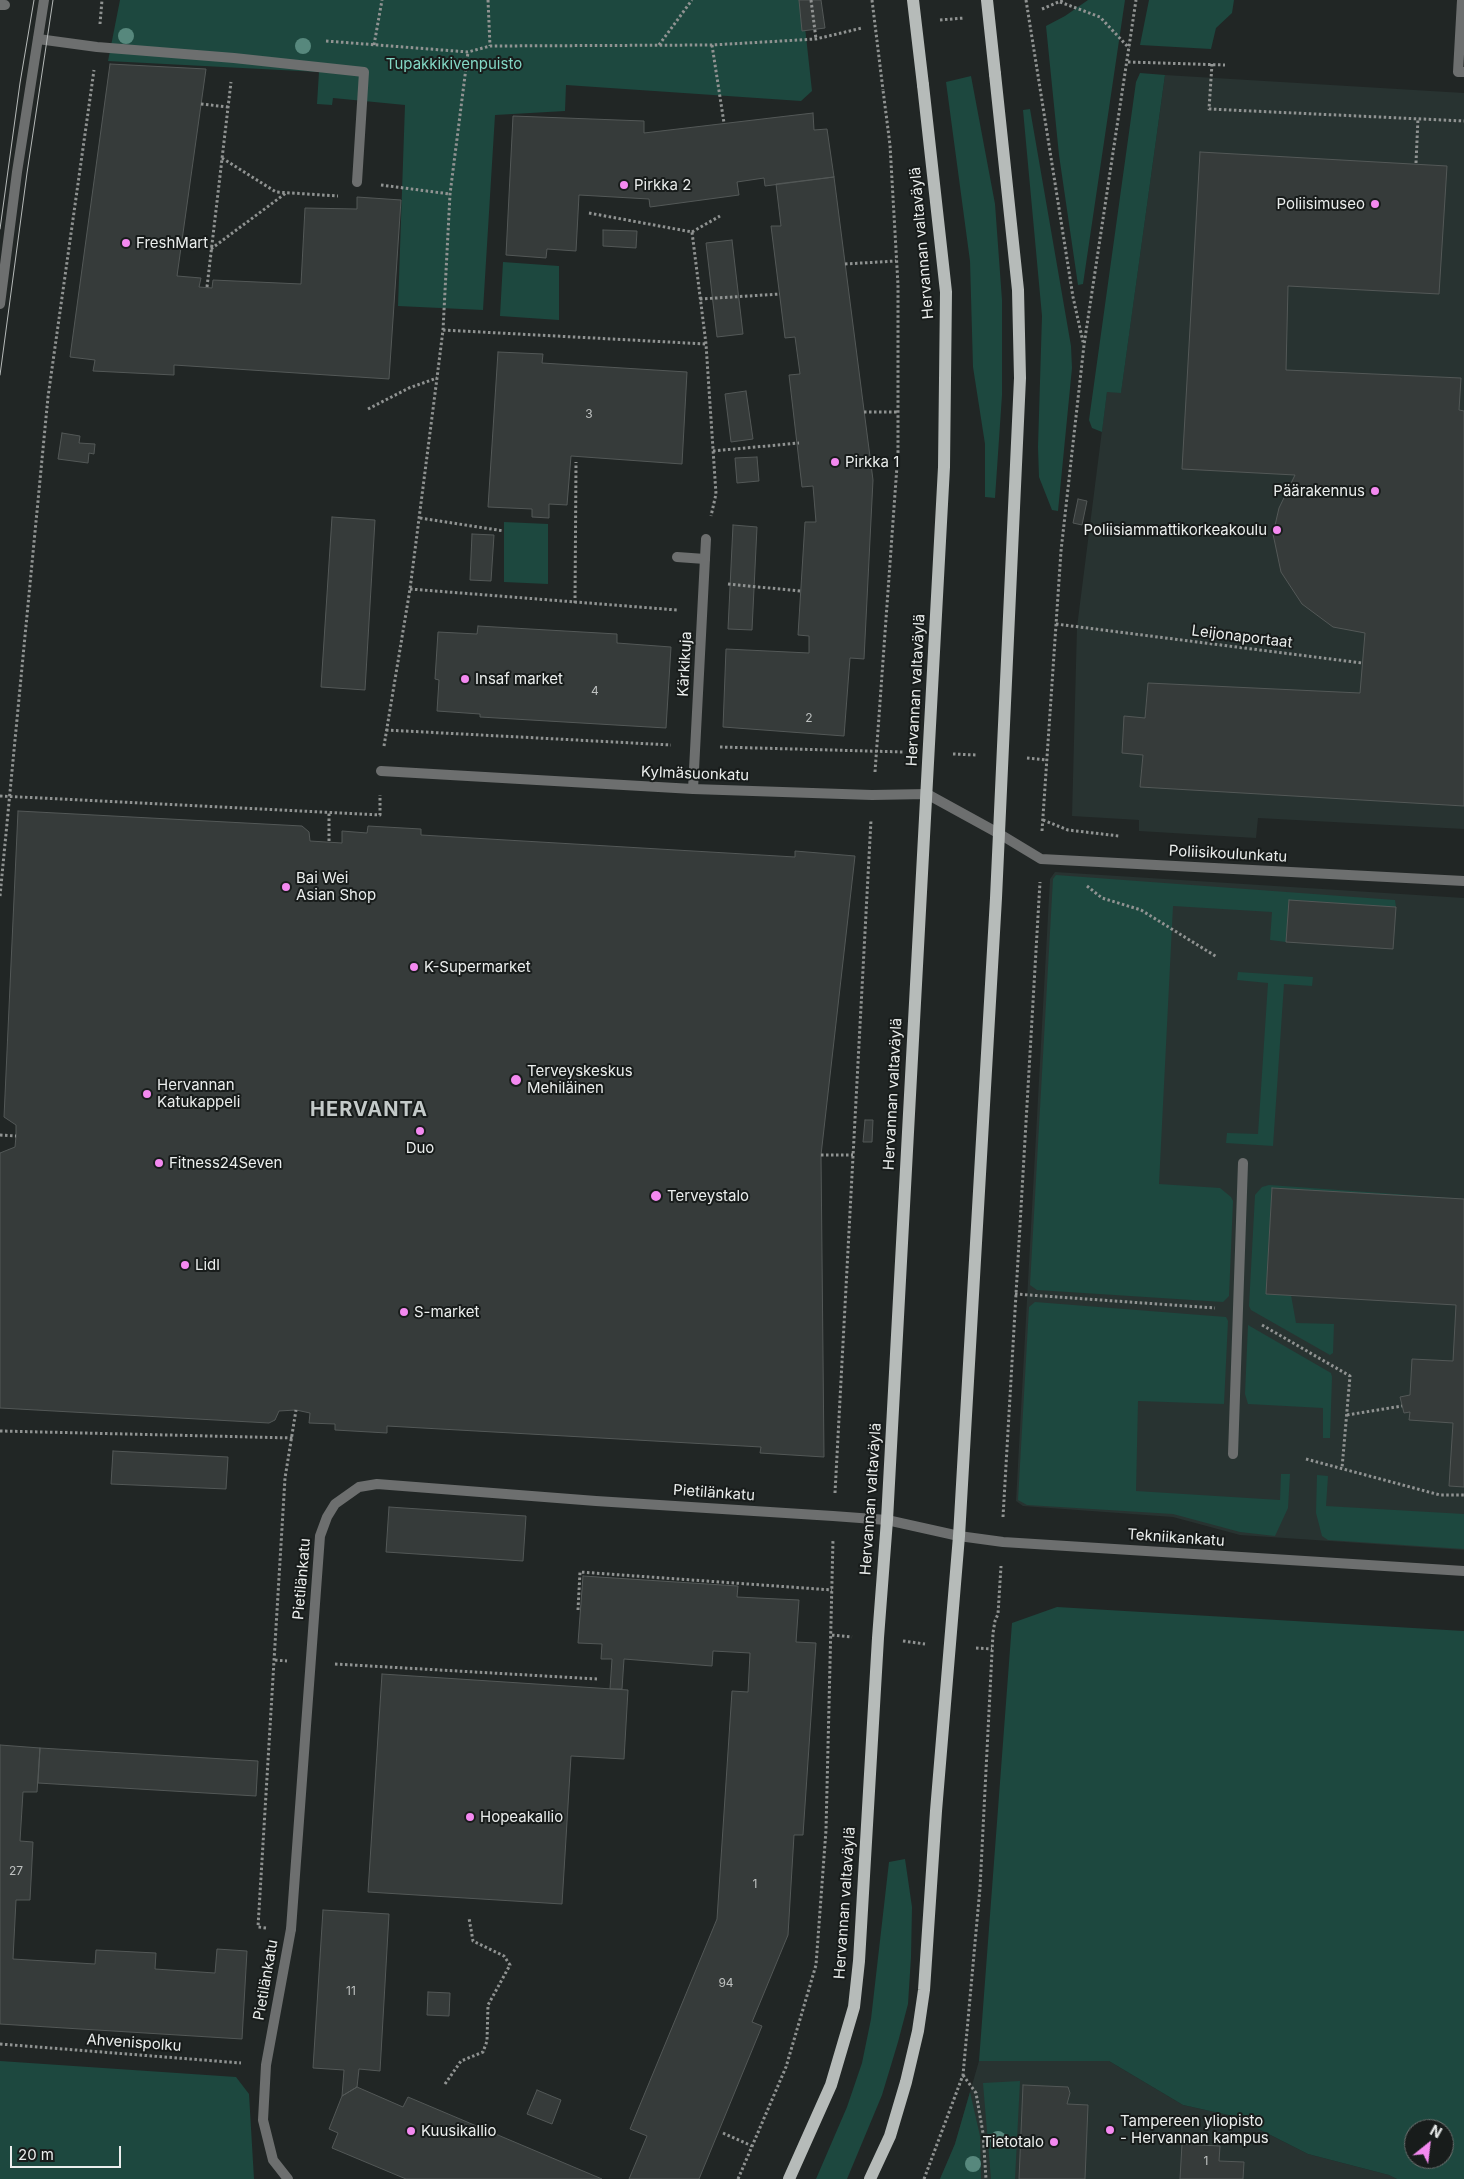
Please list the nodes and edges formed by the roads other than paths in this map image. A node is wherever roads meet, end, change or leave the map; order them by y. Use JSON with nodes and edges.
{"nodes":[{"id":1,"x":44,"y":0,"type":"edge"},
{"id":2,"x":913,"y":0,"type":"edge"},
{"id":3,"x":987,"y":0,"type":"edge"},
{"id":4,"x":1462,"y":0,"type":"edge"},
{"id":5,"x":38,"y":39,"type":"junction"},
{"id":6,"x":1464,"y":72,"type":"edge"},
{"id":7,"x":357,"y":182,"type":"road end"},
{"id":8,"x":0,"y":304,"type":"edge"},
{"id":9,"x":706,"y":539,"type":"road end"},
{"id":10,"x":678,"y":557,"type":"dead end"},
{"id":11,"x":705,"y":559,"type":"junction"},
{"id":12,"x":381,"y":772,"type":"road end"},
{"id":13,"x":693,"y":789,"type":"junction"},
{"id":14,"x":927,"y":794,"type":"junction"},
{"id":15,"x":998,"y":833,"type":"junction"},
{"id":16,"x":1464,"y":881,"type":"edge"},
{"id":17,"x":1243,"y":1163,"type":"dead end"},
{"id":18,"x":1233,"y":1454,"type":"dead end"},
{"id":19,"x":887,"y":1520,"type":"junction"},
{"id":20,"x":959,"y":1536,"type":"junction"},
{"id":21,"x":1464,"y":1571,"type":"edge"},
{"id":22,"x":288,"y":2179,"type":"edge"},
{"id":23,"x":789,"y":2179,"type":"edge"},
{"id":24,"x":870,"y":2179,"type":"edge"}],
"edges":[{"from":1,"to":5,"type":"street"},
{"from":2,"to":14,"type":"main road","name":"Hervannan valtaväylä","bridge":true},
{"from":3,"to":15,"type":"main road","bridge":true},
{"from":4,"to":6,"type":"street"},
{"from":5,"to":7,"type":"street"},
{"from":5,"to":8,"type":"street"},
{"from":9,"to":11,"type":"street","name":"Kärkikuja"},
{"from":10,"to":11,"type":"street"},
{"from":11,"to":13,"type":"street","name":"Kärkikuja"},
{"from":12,"to":13,"type":"street","name":"Kylmäsuonkatu"},
{"from":13,"to":14,"type":"street","name":"Kylmäsuonkatu"},
{"from":14,"to":15,"type":"street","name":"Kylmäsuonkatu"},
{"from":14,"to":19,"type":"main road","name":"Hervannan valtaväylä"},
{"from":15,"to":16,"type":"street","name":"Poliisikoulunkatu"},
{"from":15,"to":20,"type":"main road"},
{"from":17,"to":18,"type":"street"},
{"from":19,"to":20,"type":"street","name":"Tekniikankatu"},
{"from":19,"to":22,"type":"street","name":"Pietilänkatu"},
{"from":19,"to":23,"type":"main road","name":"Hervannan valtaväylä"},
{"from":20,"to":21,"type":"street","name":"Tekniikankatu"},
{"from":20,"to":24,"type":"main road"}]}
